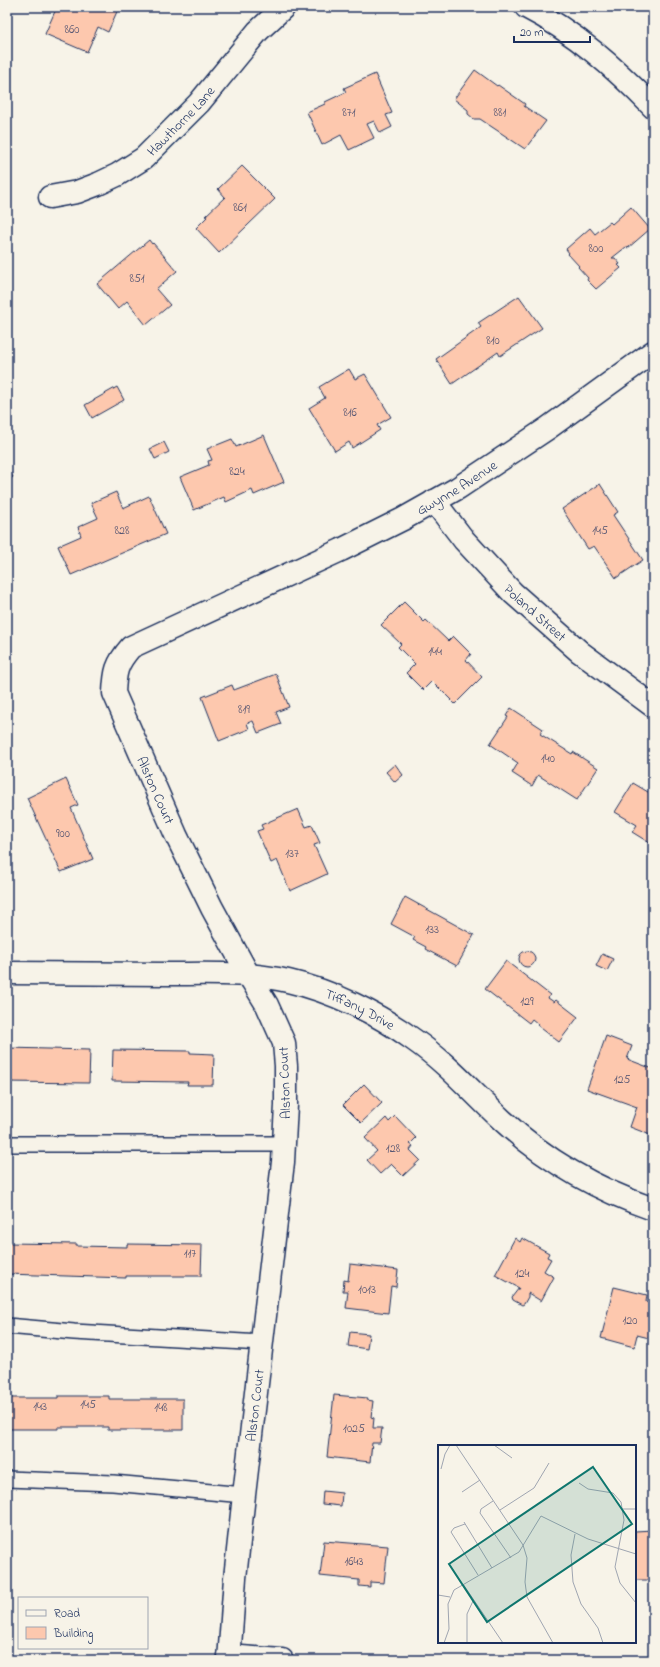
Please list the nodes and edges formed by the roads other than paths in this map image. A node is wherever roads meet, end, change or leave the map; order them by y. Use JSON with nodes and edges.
{"nodes":[{"id":1,"x":284,"y":7,"type":"edge"},
{"id":2,"x":526,"y":7,"type":"edge"},
{"id":3,"x":653,"y":107,"type":"edge"},
{"id":4,"x":50,"y":197,"type":"dead end"},
{"id":5,"x":653,"y":352,"type":"edge"},
{"id":6,"x":434,"y":502,"type":"junction"},
{"id":7,"x":243,"y":594,"type":"joint"},
{"id":8,"x":653,"y":706,"type":"edge"},
{"id":9,"x":7,"y":973,"type":"edge"},
{"id":10,"x":248,"y":974,"type":"junction"},
{"id":11,"x":7,"y":1144,"type":"edge"},
{"id":12,"x":284,"y":1144,"type":"junction"},
{"id":13,"x":653,"y":1210,"type":"edge"},
{"id":14,"x":7,"y":1326,"type":"edge"},
{"id":15,"x":262,"y":1343,"type":"junction"},
{"id":16,"x":7,"y":1479,"type":"edge"},
{"id":17,"x":244,"y":1495,"type":"junction"},
{"id":18,"x":229,"y":1658,"type":"edge"},
{"id":19,"x":282,"y":1660,"type":"edge"}],
"edges":[{"from":1,"to":4,"type":"street","name":"Hawthorne Lane"},
{"from":2,"to":3,"type":"street"},
{"from":5,"to":6,"type":"street","name":"Gwynne Avenue"},
{"from":6,"to":7,"type":"street","name":"Gwynne Avenue"},
{"from":6,"to":8,"type":"street","name":"Poland Street"},
{"from":7,"to":10,"type":"street","name":"Alston Court"},
{"from":9,"to":10,"type":"street","name":"Tiffany Drive"},
{"from":10,"to":12,"type":"street","name":"Alston Court"},
{"from":10,"to":13,"type":"street","name":"Tiffany Drive"},
{"from":11,"to":12,"type":"lane"},
{"from":12,"to":15,"type":"street","name":"Alston Court"},
{"from":14,"to":15,"type":"lane"},
{"from":15,"to":17,"type":"street","name":"Alston Court"},
{"from":16,"to":17,"type":"lane"},
{"from":17,"to":18,"type":"street","name":"Alston Court"},
{"from":18,"to":19,"type":"street"}]}
